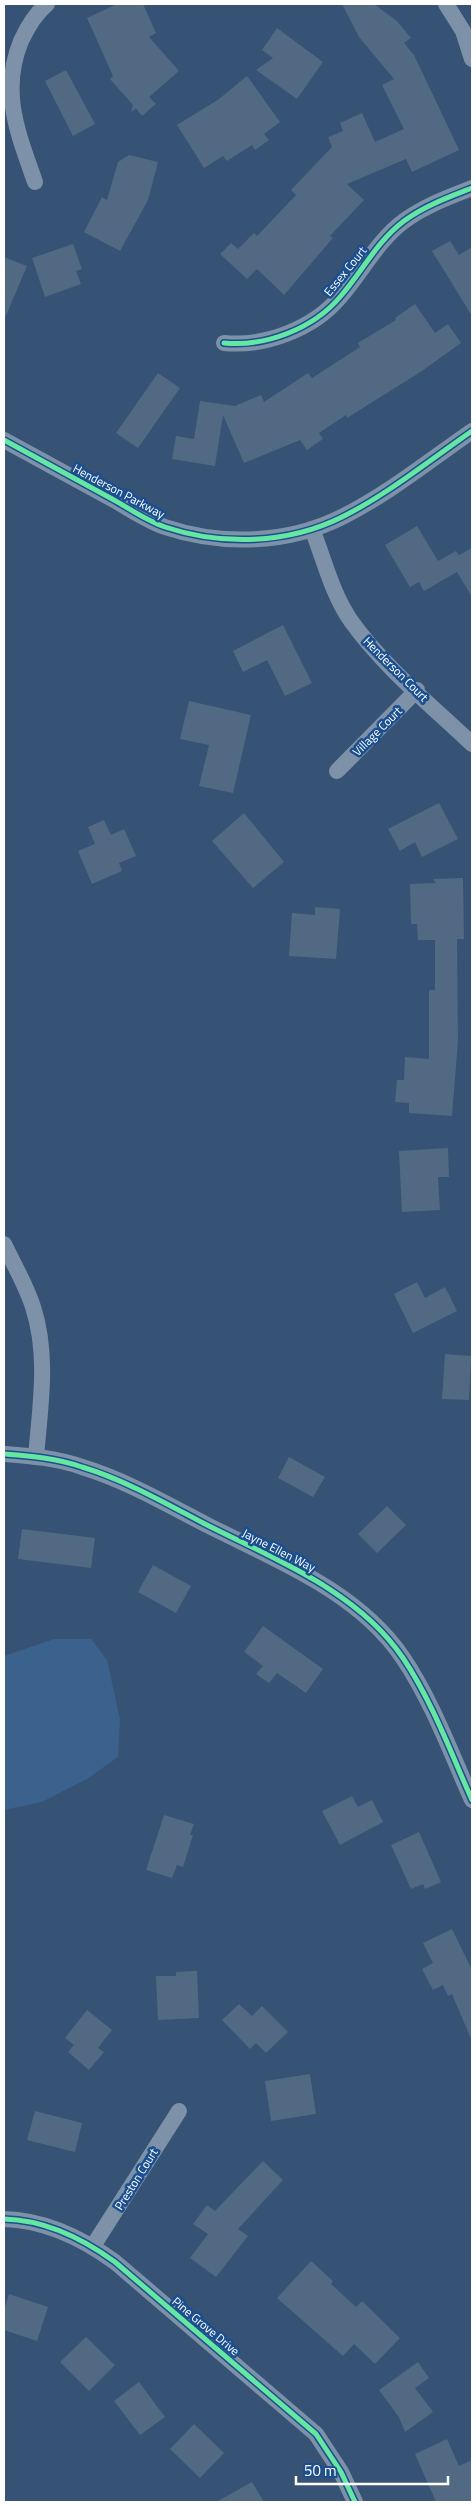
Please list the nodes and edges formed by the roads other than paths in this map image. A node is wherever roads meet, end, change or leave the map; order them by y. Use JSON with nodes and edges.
{"nodes":[{"id":1,"x":47,"y":4,"type":"edge"},
{"id":2,"x":446,"y":4,"type":"edge"},
{"id":3,"x":468,"y":29,"type":"edge"},
{"id":4,"x":472,"y":59,"type":"edge"},
{"id":5,"x":35,"y":182,"type":"dead end"},
{"id":6,"x":472,"y":188,"type":"edge"},
{"id":7,"x":224,"y":343,"type":"dead end"},
{"id":8,"x":472,"y":431,"type":"edge"},
{"id":9,"x":4,"y":440,"type":"edge"},
{"id":10,"x":312,"y":529,"type":"junction"},
{"id":11,"x":417,"y":690,"type":"junction"},
{"id":12,"x":472,"y":744,"type":"edge"},
{"id":13,"x":337,"y":771,"type":"dead end"},
{"id":14,"x":4,"y":1244,"type":"edge"},
{"id":15,"x":4,"y":1454,"type":"edge"},
{"id":16,"x":36,"y":1457,"type":"junction"},
{"id":17,"x":472,"y":1800,"type":"edge"},
{"id":18,"x":179,"y":2111,"type":"dead end"},
{"id":19,"x":4,"y":2219,"type":"edge"},
{"id":20,"x":93,"y":2246,"type":"junction"},
{"id":21,"x":355,"y":2502,"type":"edge"}],
"edges":[{"from":1,"to":5,"type":"street"},
{"from":2,"to":3,"type":"street"},
{"from":3,"to":4,"type":"street"},
{"from":6,"to":7,"type":"street","name":"Essex Court"},
{"from":8,"to":10,"type":"street","name":"Henderson Parkway"},
{"from":9,"to":10,"type":"street","name":"Henderson Parkway"},
{"from":10,"to":11,"type":"street","name":"Henderson Court"},
{"from":11,"to":12,"type":"street","name":"Henderson Court"},
{"from":11,"to":13,"type":"street","name":"Village Court"},
{"from":14,"to":16,"type":"street"},
{"from":15,"to":16,"type":"street","name":"Jayne Ellen Way"},
{"from":16,"to":17,"type":"street","name":"Jayne Ellen Way"},
{"from":18,"to":20,"type":"street","name":"Preston Court"},
{"from":19,"to":20,"type":"street","name":"Pine Grove Drive"},
{"from":20,"to":21,"type":"street","name":"Pine Grove Drive"}]}
